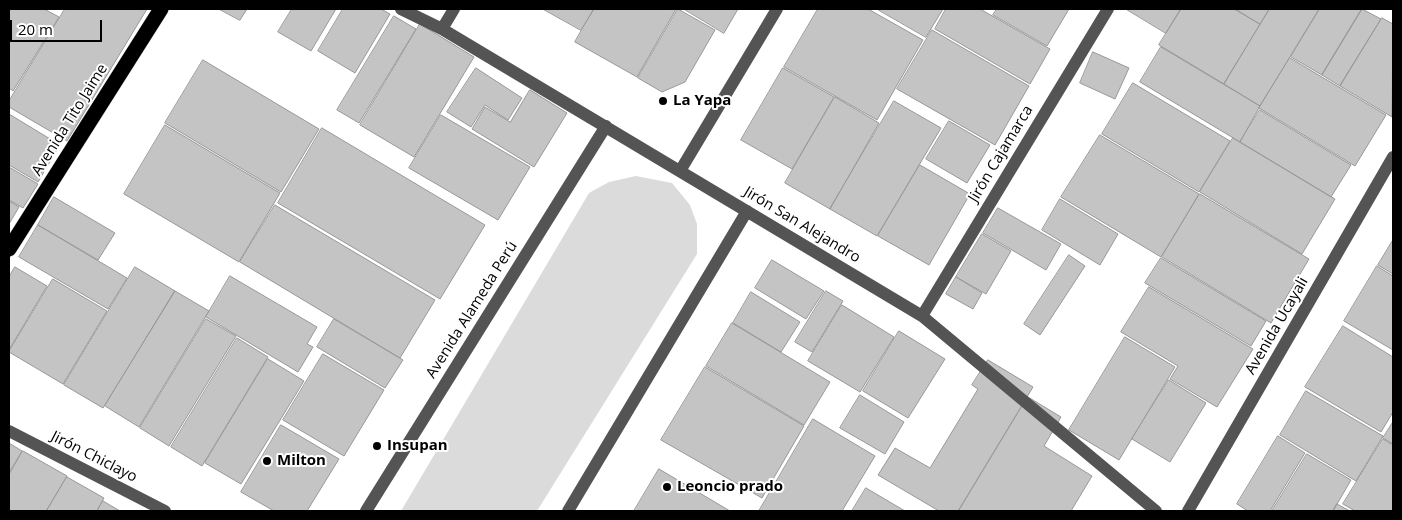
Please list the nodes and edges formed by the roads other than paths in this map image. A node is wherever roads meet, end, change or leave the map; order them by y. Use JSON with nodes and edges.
{"nodes":[{"id":1,"x":161,"y":9,"type":"edge"},
{"id":2,"x":401,"y":9,"type":"edge"},
{"id":3,"x":454,"y":9,"type":"edge"},
{"id":4,"x":777,"y":9,"type":"edge"},
{"id":5,"x":1108,"y":9,"type":"edge"},
{"id":6,"x":442,"y":28,"type":"junction"},
{"id":7,"x":606,"y":126,"type":"junction"},
{"id":8,"x":1393,"y":156,"type":"edge"},
{"id":9,"x":680,"y":171,"type":"junction"},
{"id":10,"x":747,"y":211,"type":"junction"},
{"id":11,"x":9,"y":249,"type":"edge"},
{"id":12,"x":922,"y":316,"type":"junction"},
{"id":13,"x":9,"y":431,"type":"edge"},
{"id":14,"x":165,"y":511,"type":"edge"},
{"id":15,"x":366,"y":511,"type":"edge"},
{"id":16,"x":568,"y":511,"type":"edge"},
{"id":17,"x":1156,"y":511,"type":"edge"},
{"id":18,"x":1188,"y":511,"type":"edge"}],
"edges":[{"from":1,"to":11,"type":"highway","name":"Avenida Tito Jaime"},
{"from":2,"to":6,"type":"street","name":"Jirón San Alejandro"},
{"from":3,"to":6,"type":"street"},
{"from":4,"to":9,"type":"street"},
{"from":5,"to":12,"type":"street","name":"Jirón Cajamarca"},
{"from":6,"to":7,"type":"street","name":"Jirón San Alejandro"},
{"from":7,"to":9,"type":"street","name":"Jirón San Alejandro"},
{"from":7,"to":15,"type":"street","name":"Avenida Alameda Perú"},
{"from":8,"to":18,"type":"street","name":"Avenida Ucayali"},
{"from":9,"to":10,"type":"street","name":"Jirón San Alejandro"},
{"from":10,"to":12,"type":"street","name":"Jirón San Alejandro"},
{"from":10,"to":16,"type":"street"},
{"from":12,"to":17,"type":"street","name":"Jirón San Alejandro"},
{"from":13,"to":14,"type":"street","name":"Jirón Chiclayo"}]}
